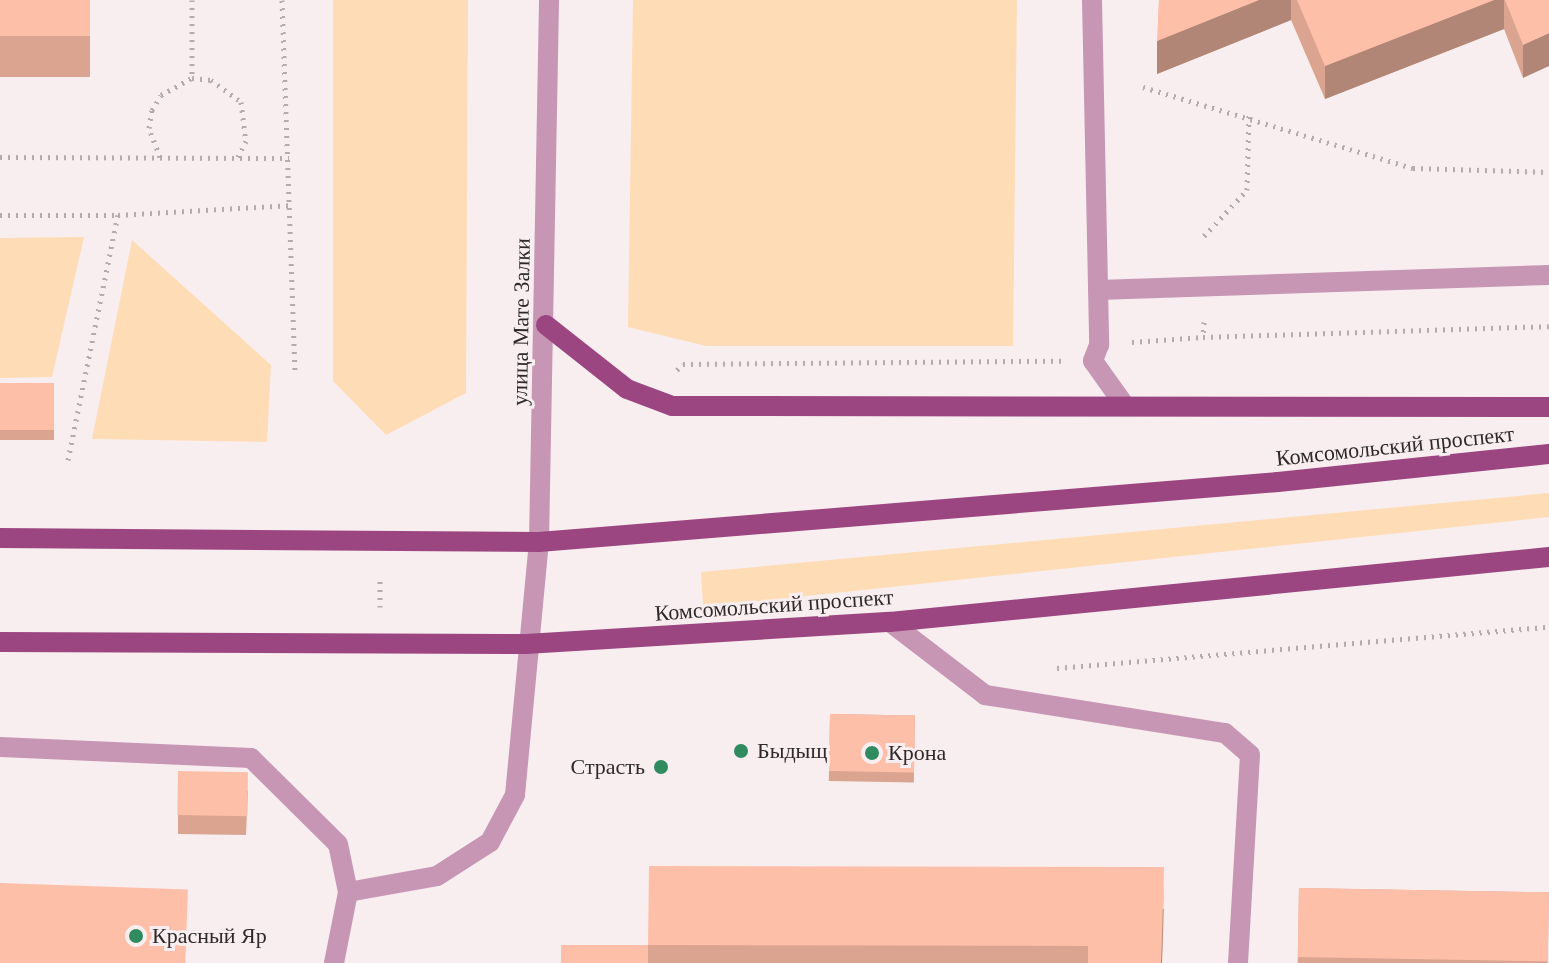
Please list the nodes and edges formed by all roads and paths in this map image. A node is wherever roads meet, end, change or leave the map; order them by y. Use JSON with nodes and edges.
{"nodes":[{"id":1,"x":192,"y":0,"type":"edge"},
{"id":2,"x":282,"y":0,"type":"edge"},
{"id":3,"x":549,"y":0,"type":"edge"},
{"id":4,"x":1092,"y":0,"type":"edge"},
{"id":5,"x":192,"y":78,"type":"junction"},
{"id":6,"x":1143,"y":87,"type":"dead end"},
{"id":7,"x":1249,"y":114,"type":"junction"},
{"id":8,"x":0,"y":157,"type":"edge"},
{"id":9,"x":238,"y":157,"type":"junction"},
{"id":10,"x":160,"y":158,"type":"junction"},
{"id":11,"x":289,"y":158,"type":"junction"},
{"id":12,"x":1549,"y":172,"type":"edge"},
{"id":13,"x":289,"y":205,"type":"junction"},
{"id":14,"x":0,"y":215,"type":"edge"},
{"id":15,"x":118,"y":215,"type":"junction"},
{"id":16,"x":1204,"y":236,"type":"dead end"},
{"id":17,"x":1549,"y":275,"type":"edge"},
{"id":18,"x":1098,"y":290,"type":"junction"},
{"id":19,"x":1205,"y":321,"type":"dead end"},
{"id":20,"x":546,"y":325,"type":"junction"},
{"id":21,"x":1549,"y":326,"type":"edge"},
{"id":22,"x":1203,"y":337,"type":"junction"},
{"id":23,"x":1096,"y":353,"type":"junction"},
{"id":24,"x":674,"y":373,"type":"dead end"},
{"id":25,"x":295,"y":375,"type":"dead end"},
{"id":26,"x":1123,"y":403,"type":"junction"},
{"id":27,"x":1549,"y":407,"type":"edge"},
{"id":28,"x":1549,"y":454,"type":"edge"},
{"id":29,"x":68,"y":460,"type":"dead end"},
{"id":30,"x":0,"y":538,"type":"edge"},
{"id":31,"x":539,"y":542,"type":"junction"},
{"id":32,"x":1549,"y":557,"type":"edge"},
{"id":33,"x":380,"y":567,"type":"dead end"},
{"id":34,"x":380,"y":607,"type":"dead end"},
{"id":35,"x":890,"y":622,"type":"junction"},
{"id":36,"x":1549,"y":627,"type":"edge"},
{"id":37,"x":0,"y":642,"type":"edge"},
{"id":38,"x":526,"y":644,"type":"junction"},
{"id":39,"x":1052,"y":669,"type":"dead end"},
{"id":40,"x":0,"y":747,"type":"edge"},
{"id":41,"x":348,"y":892,"type":"junction"},
{"id":42,"x":334,"y":963,"type":"edge"},
{"id":43,"x":1238,"y":963,"type":"edge"}],
"edges":[{"from":1,"to":5,"type":"path"},
{"from":2,"to":11,"type":"path"},
{"from":3,"to":20,"type":"street","name":"улица Мате Залки"},
{"from":4,"to":18,"type":"street"},
{"from":5,"to":9,"type":"path"},
{"from":5,"to":10,"type":"path"},
{"from":6,"to":7,"type":"path"},
{"from":7,"to":12,"type":"path"},
{"from":7,"to":16,"type":"path"},
{"from":8,"to":10,"type":"path"},
{"from":9,"to":10,"type":"path"},
{"from":9,"to":11,"type":"path"},
{"from":11,"to":13,"type":"path"},
{"from":13,"to":15,"type":"path"},
{"from":13,"to":25,"type":"path"},
{"from":14,"to":15,"type":"path"},
{"from":15,"to":29,"type":"path"},
{"from":17,"to":18,"type":"street"},
{"from":18,"to":23,"type":"street"},
{"from":19,"to":22,"type":"path"},
{"from":20,"to":26,"type":"main road"},
{"from":20,"to":31,"type":"street","name":"улица Мате Залки"},
{"from":21,"to":22,"type":"path"},
{"from":22,"to":23,"type":"path"},
{"from":23,"to":24,"type":"path"},
{"from":23,"to":26,"type":"street"},
{"from":26,"to":27,"type":"main road"},
{"from":28,"to":31,"type":"main road","name":"Комсомольский проспект"},
{"from":30,"to":31,"type":"main road","name":"Комсомольский проспект"},
{"from":31,"to":38,"type":"street","name":"улица Мате Залки"},
{"from":32,"to":35,"type":"main road","name":"Комсомольский проспект"},
{"from":33,"to":34,"type":"path"},
{"from":35,"to":38,"type":"main road","name":"Комсомольский проспект"},
{"from":35,"to":43,"type":"street"},
{"from":36,"to":39,"type":"path"},
{"from":37,"to":38,"type":"main road","name":"Комсомольский проспект"},
{"from":38,"to":41,"type":"street","name":"улица Мате Залки"},
{"from":40,"to":41,"type":"street"},
{"from":41,"to":42,"type":"street"}]}
